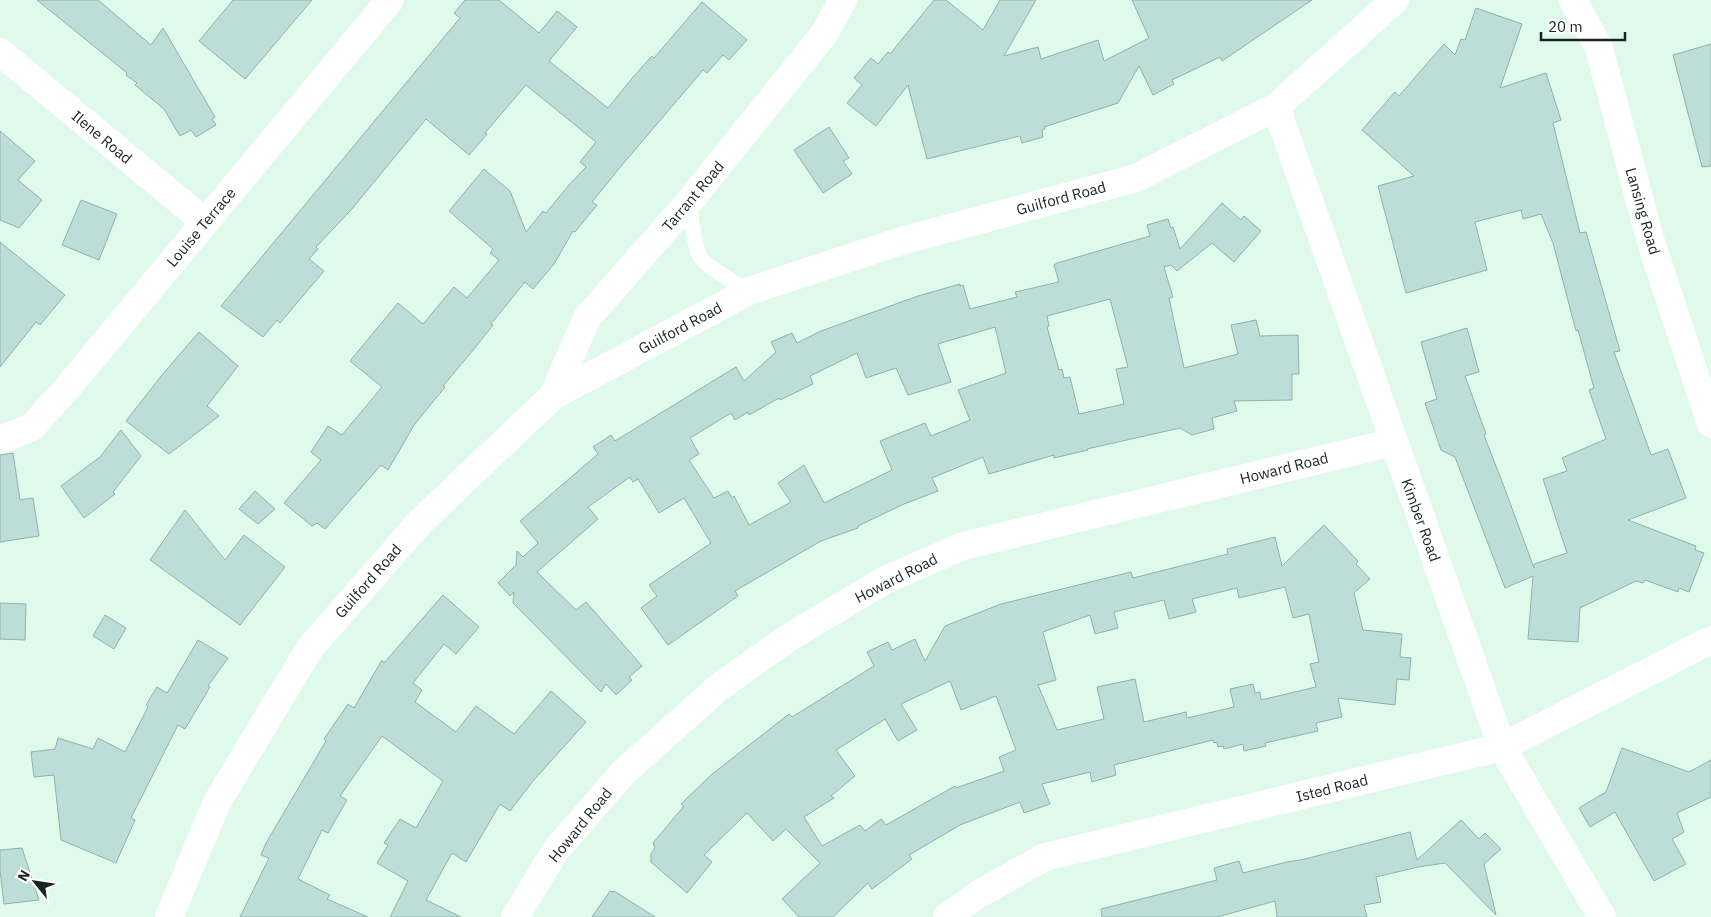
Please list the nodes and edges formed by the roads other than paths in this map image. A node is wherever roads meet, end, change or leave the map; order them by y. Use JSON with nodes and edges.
{"nodes":[{"id":1,"x":390,"y":0,"type":"edge"},
{"id":2,"x":843,"y":0,"type":"edge"},
{"id":3,"x":1394,"y":0,"type":"edge"},
{"id":4,"x":1573,"y":0,"type":"edge"},
{"id":5,"x":0,"y":52,"type":"edge"},
{"id":6,"x":1276,"y":106,"type":"junction"},
{"id":7,"x":689,"y":202,"type":"junction"},
{"id":8,"x":205,"y":222,"type":"junction"},
{"id":9,"x":749,"y":291,"type":"junction"},
{"id":10,"x":553,"y":396,"type":"junction"},
{"id":11,"x":1711,"y":424,"type":"edge"},
{"id":12,"x":0,"y":440,"type":"edge"},
{"id":13,"x":1394,"y":442,"type":"junction"},
{"id":14,"x":1711,"y":640,"type":"edge"},
{"id":15,"x":1502,"y":747,"type":"junction"},
{"id":16,"x":169,"y":917,"type":"edge"},
{"id":17,"x":515,"y":917,"type":"edge"},
{"id":18,"x":947,"y":917,"type":"edge"},
{"id":19,"x":1602,"y":917,"type":"edge"}],
"edges":[{"from":1,"to":8,"type":"street","name":"Louise Terrace"},
{"from":2,"to":7,"type":"street","name":"Tarrant Road"},
{"from":3,"to":6,"type":"street","name":"Guilford Road"},
{"from":4,"to":11,"type":"street","name":"Lansing Road"},
{"from":5,"to":8,"type":"street","name":"Ilene Road"},
{"from":6,"to":9,"type":"street","name":"Guilford Road"},
{"from":6,"to":13,"type":"street","name":"Kimber Road"},
{"from":7,"to":9,"type":"lane"},
{"from":7,"to":10,"type":"street","name":"Tarrant Road"},
{"from":8,"to":12,"type":"street","name":"Louise Terrace"},
{"from":9,"to":10,"type":"street","name":"Guilford Road"},
{"from":10,"to":16,"type":"street","name":"Guilford Road"},
{"from":13,"to":15,"type":"street","name":"Kimber Road"},
{"from":13,"to":17,"type":"street","name":"Howard Road"},
{"from":14,"to":15,"type":"street","name":"Isted Road"},
{"from":15,"to":18,"type":"street","name":"Isted Road"},
{"from":15,"to":19,"type":"street","name":"Kimber Road"}]}
